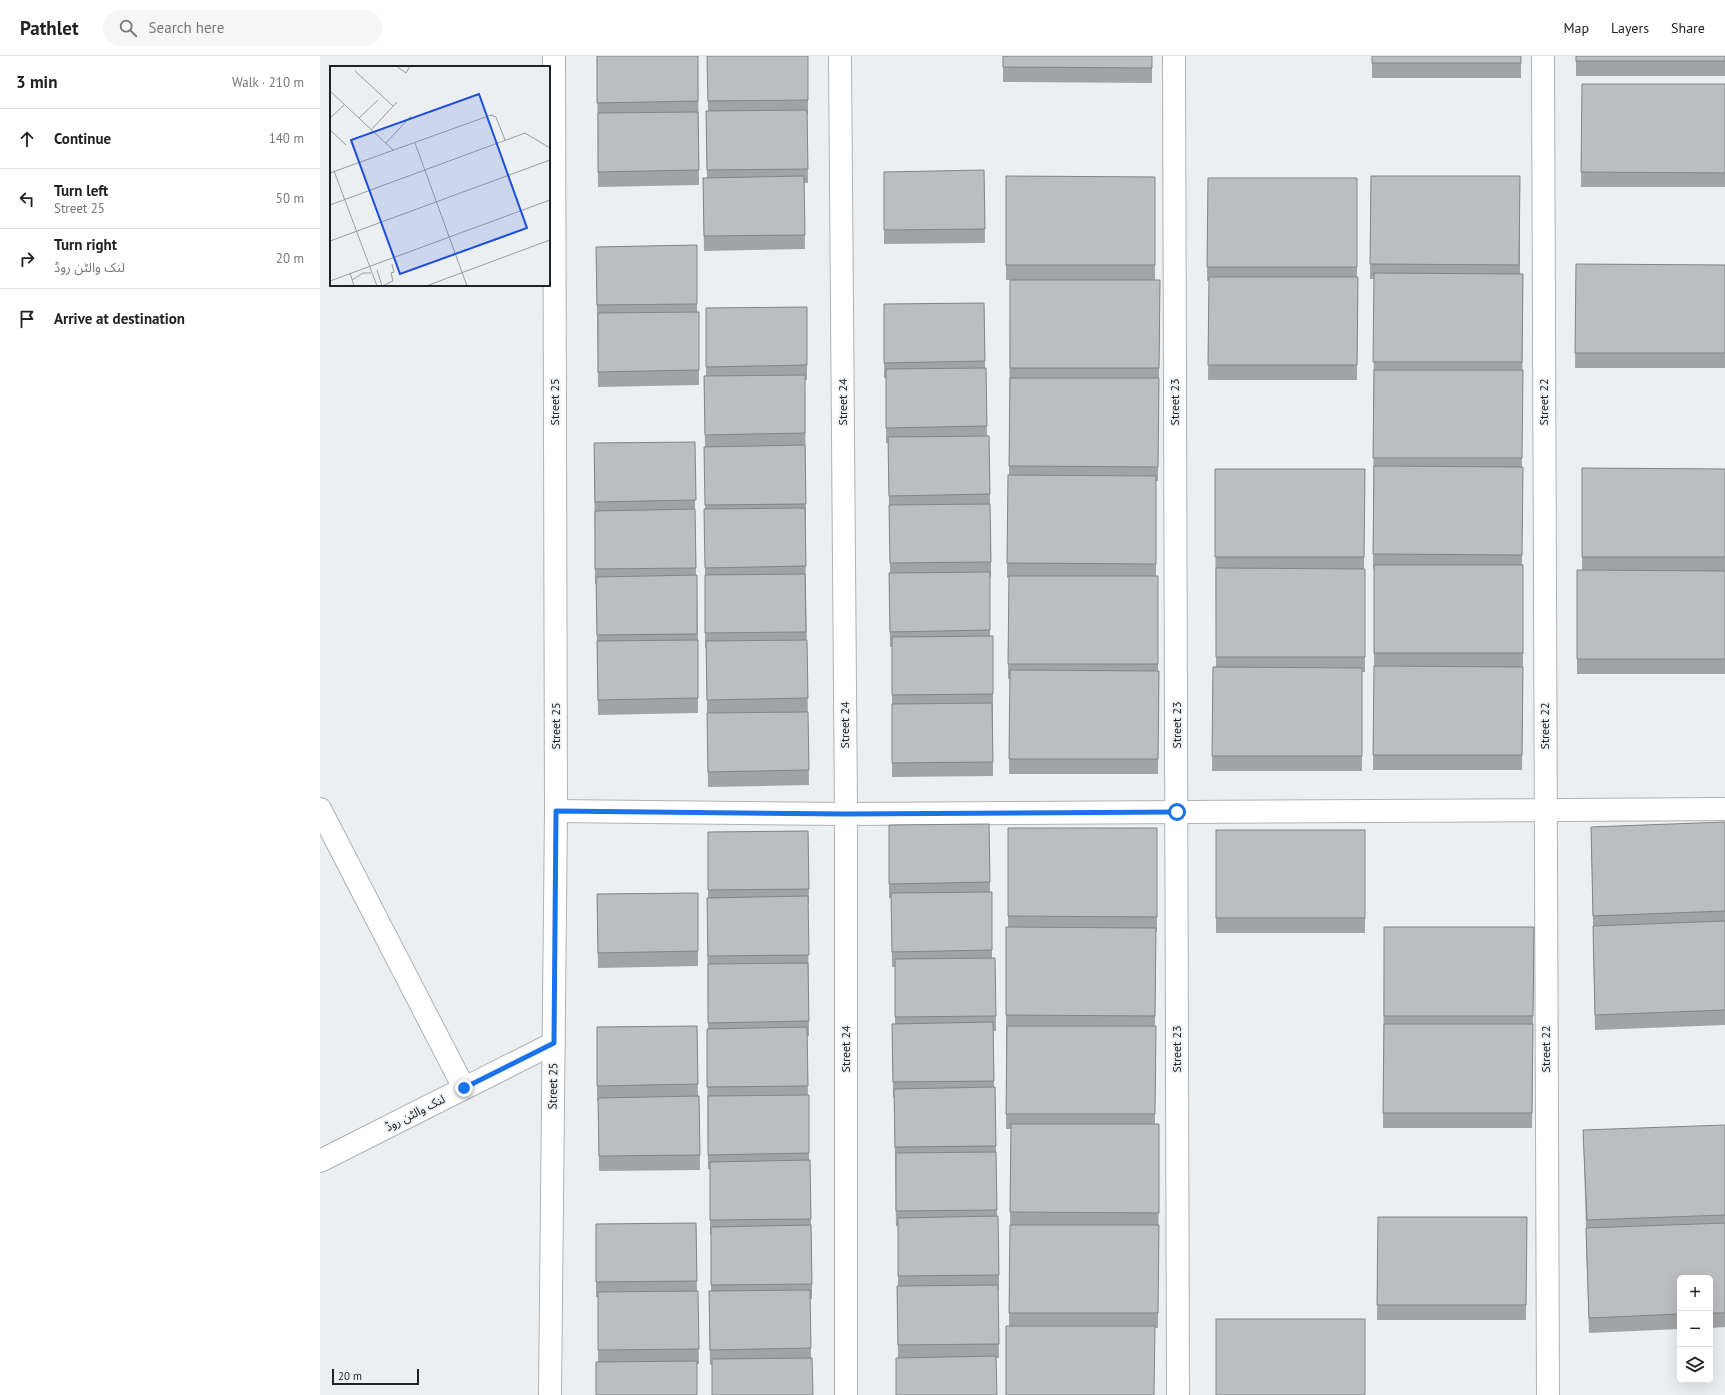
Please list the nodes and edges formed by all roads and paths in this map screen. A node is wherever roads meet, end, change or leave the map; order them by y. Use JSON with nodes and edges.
{"nodes":[{"id":1,"x":554,"y":56,"type":"edge"},
{"id":2,"x":840,"y":56,"type":"edge"},
{"id":3,"x":1174,"y":56,"type":"edge"},
{"id":4,"x":1543,"y":56,"type":"edge"},
{"id":5,"x":320,"y":809,"type":"edge"},
{"id":6,"x":1545,"y":809,"type":"junction"},
{"id":7,"x":1725,"y":809,"type":"edge"},
{"id":8,"x":556,"y":811,"type":"junction"},
{"id":9,"x":1177,"y":812,"type":"junction"},
{"id":10,"x":846,"y":814,"type":"junction"},
{"id":11,"x":554,"y":1043,"type":"junction"},
{"id":12,"x":464,"y":1088,"type":"junction"},
{"id":13,"x":320,"y":1161,"type":"edge"},
{"id":14,"x":550,"y":1395,"type":"edge"},
{"id":15,"x":846,"y":1395,"type":"edge"},
{"id":16,"x":1178,"y":1395,"type":"edge"},
{"id":17,"x":1548,"y":1395,"type":"edge"}],
"edges":[{"from":1,"to":8,"type":"street","name":"Street 25"},
{"from":2,"to":10,"type":"street","name":"Street 24"},
{"from":3,"to":9,"type":"street","name":"Street 23"},
{"from":4,"to":6,"type":"street","name":"Street 22"},
{"from":5,"to":12,"type":"street"},
{"from":6,"to":7,"type":"street"},
{"from":6,"to":9,"type":"street"},
{"from":6,"to":17,"type":"street","name":"Street 22"},
{"from":8,"to":10,"type":"street"},
{"from":8,"to":11,"type":"street","name":"Street 25"},
{"from":9,"to":10,"type":"street"},
{"from":9,"to":16,"type":"street","name":"Street 23"},
{"from":10,"to":15,"type":"street","name":"Street 24"},
{"from":11,"to":12,"type":"street","name":"لنک والٹن روڈ"},
{"from":11,"to":14,"type":"street","name":"Street 25"},
{"from":12,"to":13,"type":"street","name":"لنک والٹن روڈ"}]}
